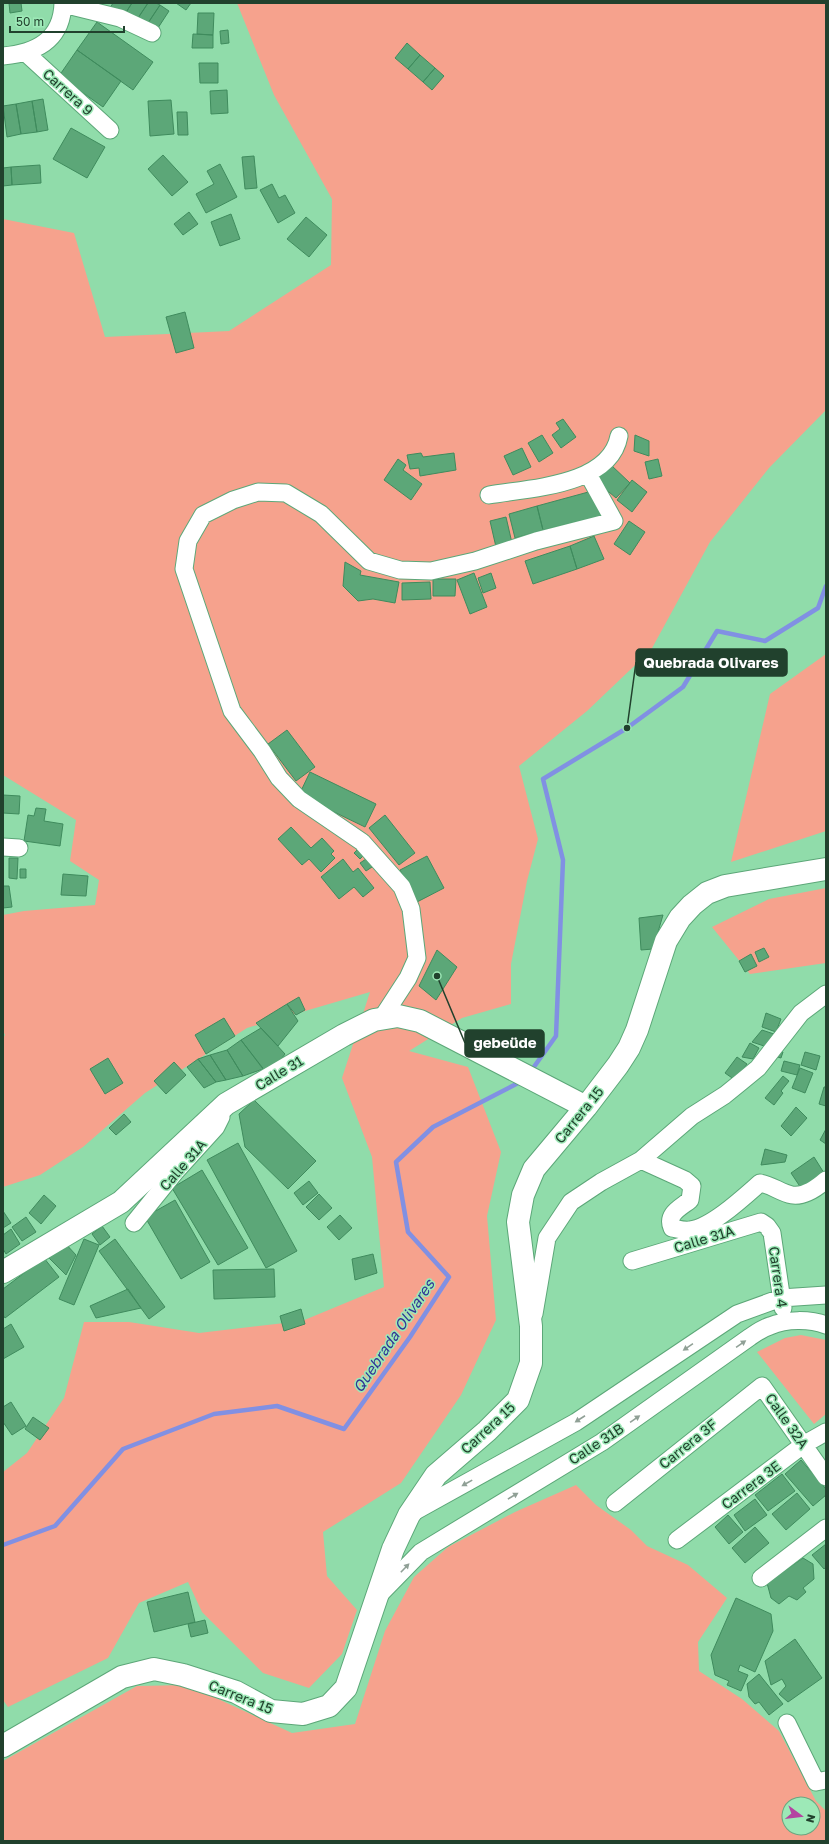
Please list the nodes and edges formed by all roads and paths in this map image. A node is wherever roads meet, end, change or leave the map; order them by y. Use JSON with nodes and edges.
{"nodes":[{"id":1,"x":63,"y":3,"type":"edge"},
{"id":2,"x":152,"y":33,"type":"dead end"},
{"id":3,"x":26,"y":53,"type":"junction"},
{"id":4,"x":3,"y":56,"type":"edge"},
{"id":5,"x":110,"y":130,"type":"dead end"},
{"id":6,"x":619,"y":436,"type":"dead end"},
{"id":7,"x":588,"y":474,"type":"junction"},
{"id":8,"x":489,"y":495,"type":"dead end"},
{"id":9,"x":826,"y":869,"type":"edge"},
{"id":10,"x":826,"y":994,"type":"edge"},
{"id":11,"x":382,"y":1018,"type":"junction"},
{"id":12,"x":579,"y":1103,"type":"junction"},
{"id":13,"x":226,"y":1104,"type":"junction"},
{"id":14,"x":640,"y":1160,"type":"junction"},
{"id":15,"x":826,"y":1180,"type":"edge"},
{"id":16,"x":134,"y":1223,"type":"dead end"},
{"id":17,"x":772,"y":1233,"type":"joint"},
{"id":18,"x":632,"y":1261,"type":"dead end"},
{"id":19,"x":3,"y":1272,"type":"edge"},
{"id":20,"x":826,"y":1296,"type":"edge"},
{"id":21,"x":781,"y":1298,"type":"junction"},
{"id":22,"x":784,"y":1322,"type":"junction"},
{"id":23,"x":826,"y":1325,"type":"edge"},
{"id":24,"x":531,"y":1326,"type":"junction"},
{"id":25,"x":762,"y":1386,"type":"joint"},
{"id":26,"x":826,"y":1432,"type":"edge"},
{"id":27,"x":803,"y":1445,"type":"junction"},
{"id":28,"x":826,"y":1477,"type":"edge"},
{"id":29,"x":615,"y":1503,"type":"dead end"},
{"id":30,"x":409,"y":1515,"type":"junction"},
{"id":31,"x":826,"y":1528,"type":"edge"},
{"id":32,"x":677,"y":1540,"type":"dead end"},
{"id":33,"x":760,"y":1578,"type":"dead end"},
{"id":34,"x":378,"y":1596,"type":"junction"},
{"id":35,"x":787,"y":1722,"type":"dead end"},
{"id":36,"x":3,"y":1746,"type":"edge"},
{"id":37,"x":821,"y":1781,"type":"edge"}],
"edges":[{"from":1,"to":2,"type":"street"},
{"from":1,"to":3,"type":"street"},
{"from":3,"to":4,"type":"street"},
{"from":3,"to":5,"type":"street","name":"Carrera 9"},
{"from":6,"to":7,"type":"street"},
{"from":7,"to":8,"type":"street"},
{"from":7,"to":11,"type":"street"},
{"from":9,"to":12,"type":"main road","name":"Carrera 15"},
{"from":10,"to":14,"type":"street"},
{"from":11,"to":12,"type":"main road","name":"Calle 31"},
{"from":11,"to":13,"type":"main road","name":"Calle 31"},
{"from":12,"to":24,"type":"main road","name":"Carrera 15"},
{"from":13,"to":16,"type":"street","name":"Calle 31A"},
{"from":13,"to":19,"type":"main road","name":"Calle 31"},
{"from":14,"to":15,"type":"street"},
{"from":14,"to":24,"type":"street"},
{"from":17,"to":18,"type":"street","name":"Calle 31A"},
{"from":17,"to":21,"type":"street","name":"Carrera 4"},
{"from":20,"to":21,"type":"street"},
{"from":21,"to":22,"type":"street","name":"Carrera 4"},
{"from":21,"to":30,"type":"street","one_way":true},
{"from":22,"to":23,"type":"street","name":"Calle 31B"},
{"from":34,"to":22,"type":"street","name":"Calle 31B","one_way":true},
{"from":24,"to":30,"type":"main road","name":"Carrera 15"},
{"from":25,"to":27,"type":"street","name":"Calle 32A"},
{"from":25,"to":29,"type":"street","name":"Carrera 3F"},
{"from":26,"to":27,"type":"street","name":"Carrera 3E"},
{"from":27,"to":28,"type":"street","name":"Calle 32A"},
{"from":27,"to":32,"type":"street","name":"Carrera 3E"},
{"from":30,"to":34,"type":"main road","name":"Carrera 15"},
{"from":31,"to":33,"type":"street"},
{"from":34,"to":36,"type":"main road","name":"Carrera 15"},
{"from":35,"to":37,"type":"street"}]}
